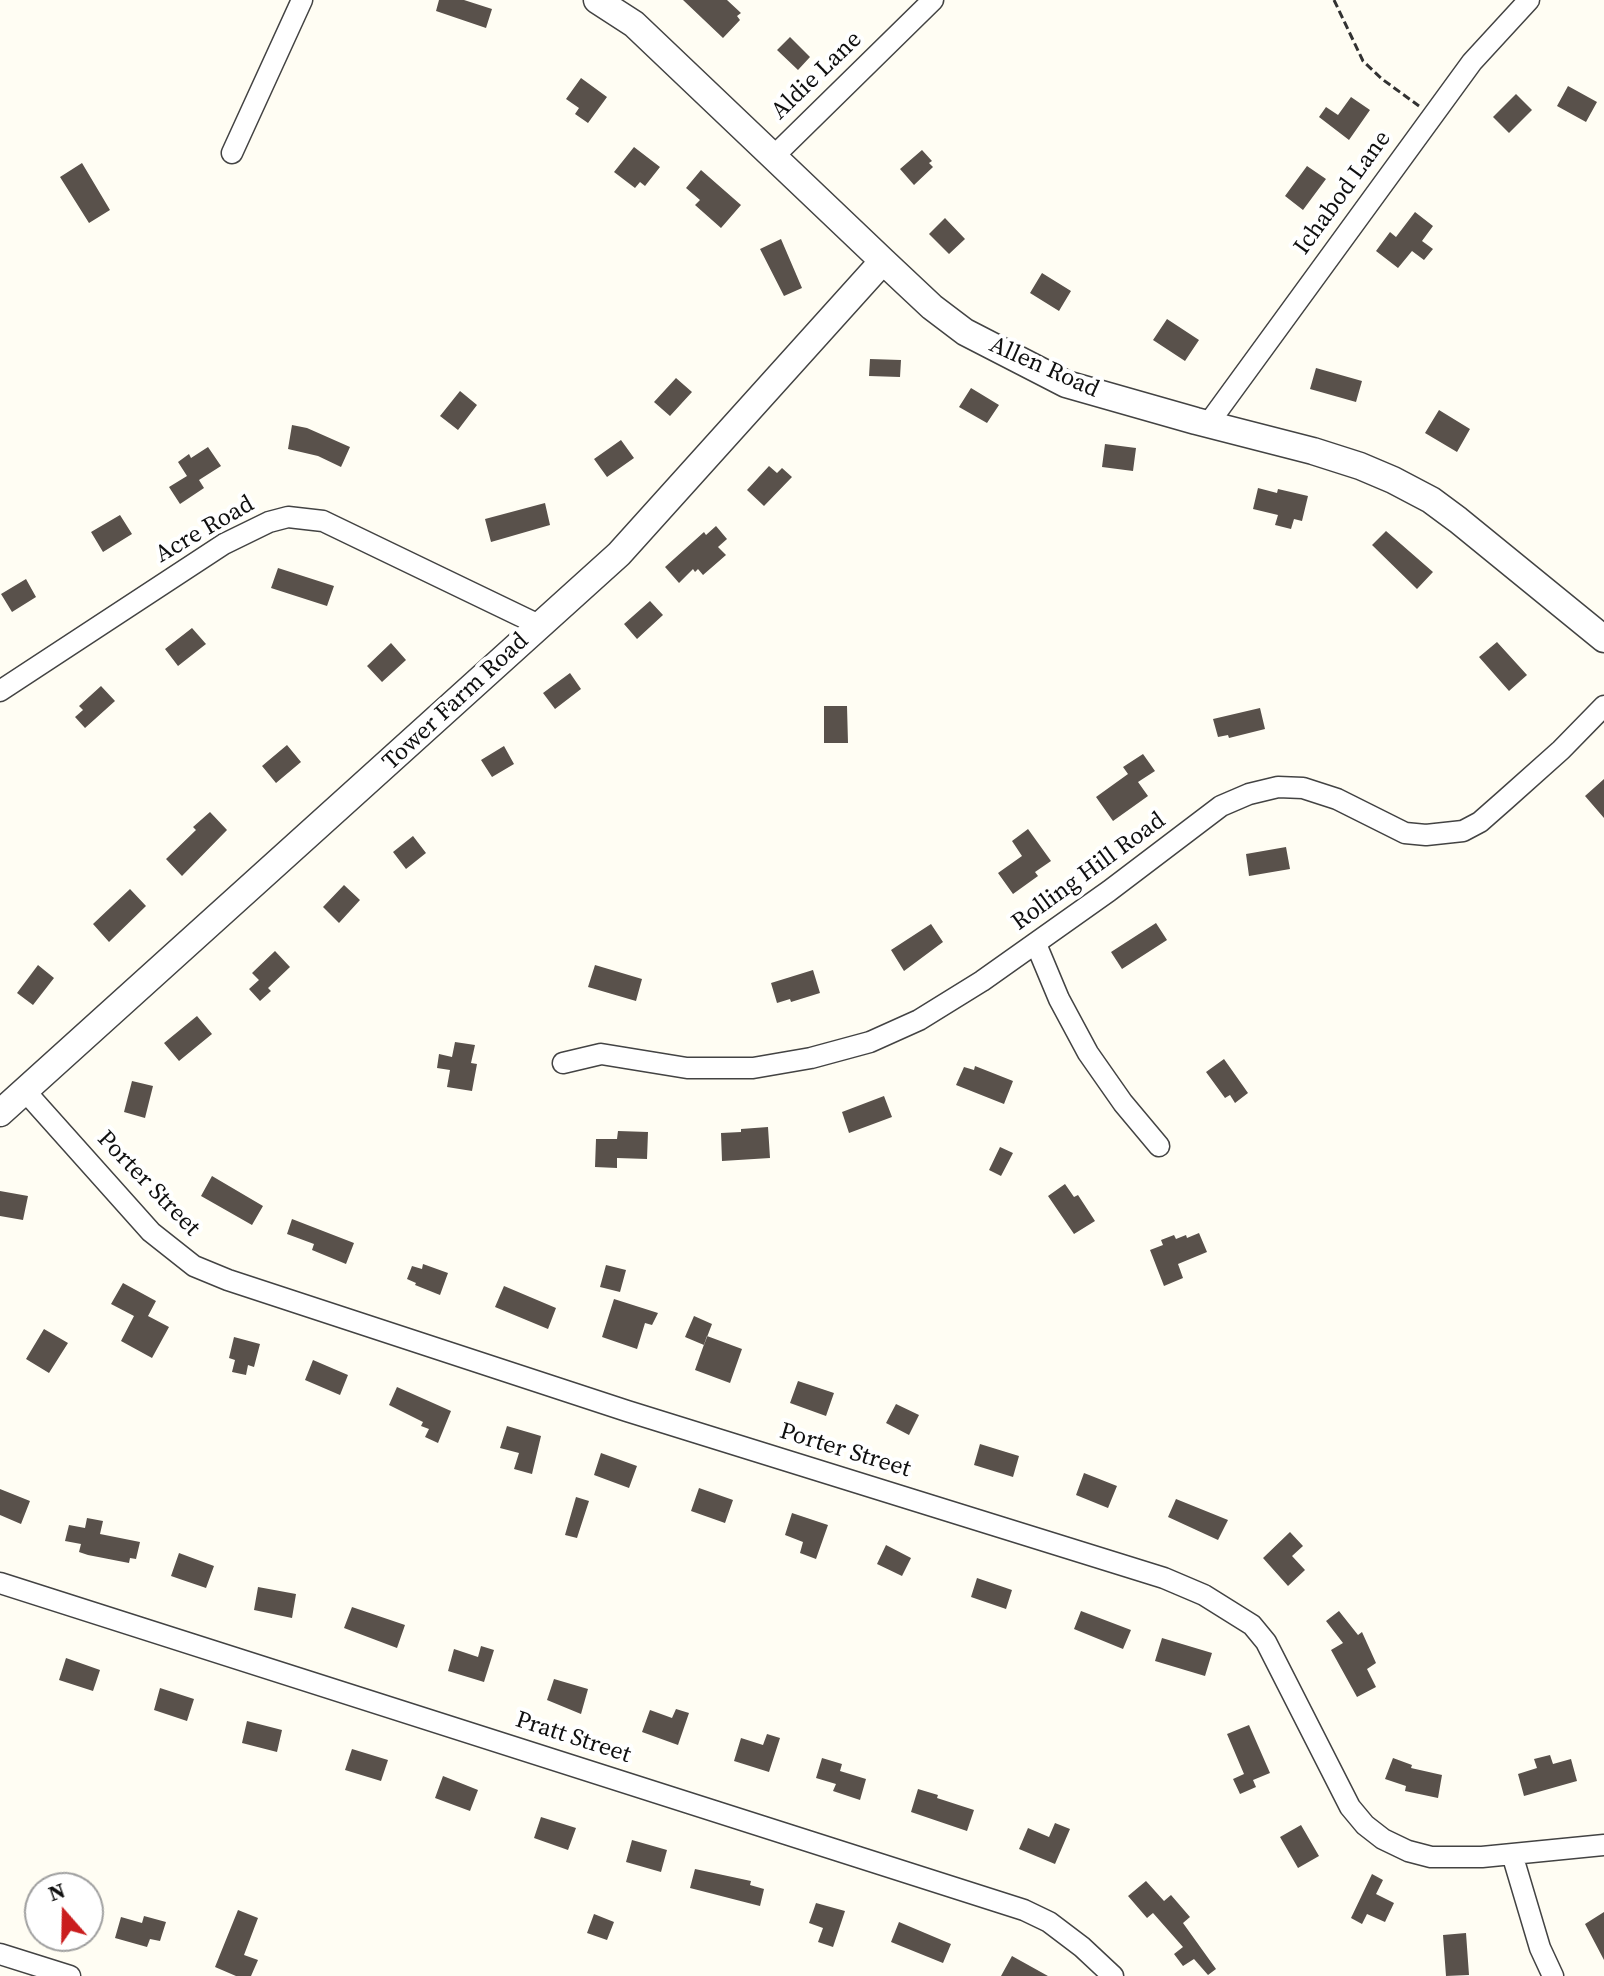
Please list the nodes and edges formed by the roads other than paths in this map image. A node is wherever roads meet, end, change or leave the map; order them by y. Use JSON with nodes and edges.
{"nodes":[{"id":1,"x":302,"y":0,"type":"edge"},
{"id":2,"x":597,"y":0,"type":"edge"},
{"id":3,"x":933,"y":0,"type":"edge"},
{"id":4,"x":1529,"y":0,"type":"edge"},
{"id":5,"x":232,"y":153,"type":"dead end"},
{"id":6,"x":773,"y":157,"type":"junction"},
{"id":7,"x":883,"y":261,"type":"junction"},
{"id":8,"x":1208,"y":424,"type":"junction"},
{"id":9,"x":539,"y":625,"type":"junction"},
{"id":10,"x":1604,"y":639,"type":"edge"},
{"id":11,"x":0,"y":691,"type":"edge"},
{"id":12,"x":1604,"y":706,"type":"edge"},
{"id":13,"x":1036,"y":944,"type":"junction"},
{"id":14,"x":563,"y":1063,"type":"dead end"},
{"id":15,"x":25,"y":1091,"type":"junction"},
{"id":16,"x":0,"y":1113,"type":"edge"},
{"id":17,"x":1159,"y":1146,"type":"dead end"},
{"id":18,"x":0,"y":1583,"type":"edge"},
{"id":19,"x":1604,"y":1845,"type":"edge"},
{"id":20,"x":1512,"y":1854,"type":"junction"},
{"id":21,"x":0,"y":1954,"type":"edge"},
{"id":22,"x":70,"y":1976,"type":"edge"},
{"id":23,"x":1113,"y":1976,"type":"edge"},
{"id":24,"x":1553,"y":1976,"type":"edge"}],
"edges":[{"from":1,"to":5,"type":"street"},
{"from":2,"to":6,"type":"street","name":"Allen Road"},
{"from":3,"to":6,"type":"street","name":"Aldie Lane"},
{"from":4,"to":8,"type":"street","name":"Ichabod Lane"},
{"from":6,"to":7,"type":"street","name":"Allen Road"},
{"from":7,"to":8,"type":"street","name":"Allen Road"},
{"from":7,"to":9,"type":"street","name":"Tower Farm Road"},
{"from":8,"to":10,"type":"street","name":"Allen Road"},
{"from":9,"to":11,"type":"street","name":"Acre Road"},
{"from":9,"to":15,"type":"street","name":"Tower Farm Road"},
{"from":12,"to":13,"type":"street","name":"Rolling Hill Road"},
{"from":13,"to":14,"type":"street","name":"Rolling Hill Road"},
{"from":13,"to":17,"type":"street"},
{"from":15,"to":16,"type":"street","name":"Tower Farm Road"},
{"from":15,"to":20,"type":"street","name":"Porter Street"},
{"from":18,"to":23,"type":"street","name":"Pratt Street"},
{"from":19,"to":20,"type":"street","name":"Porter Street"},
{"from":20,"to":24,"type":"street"},
{"from":21,"to":22,"type":"street"}]}
